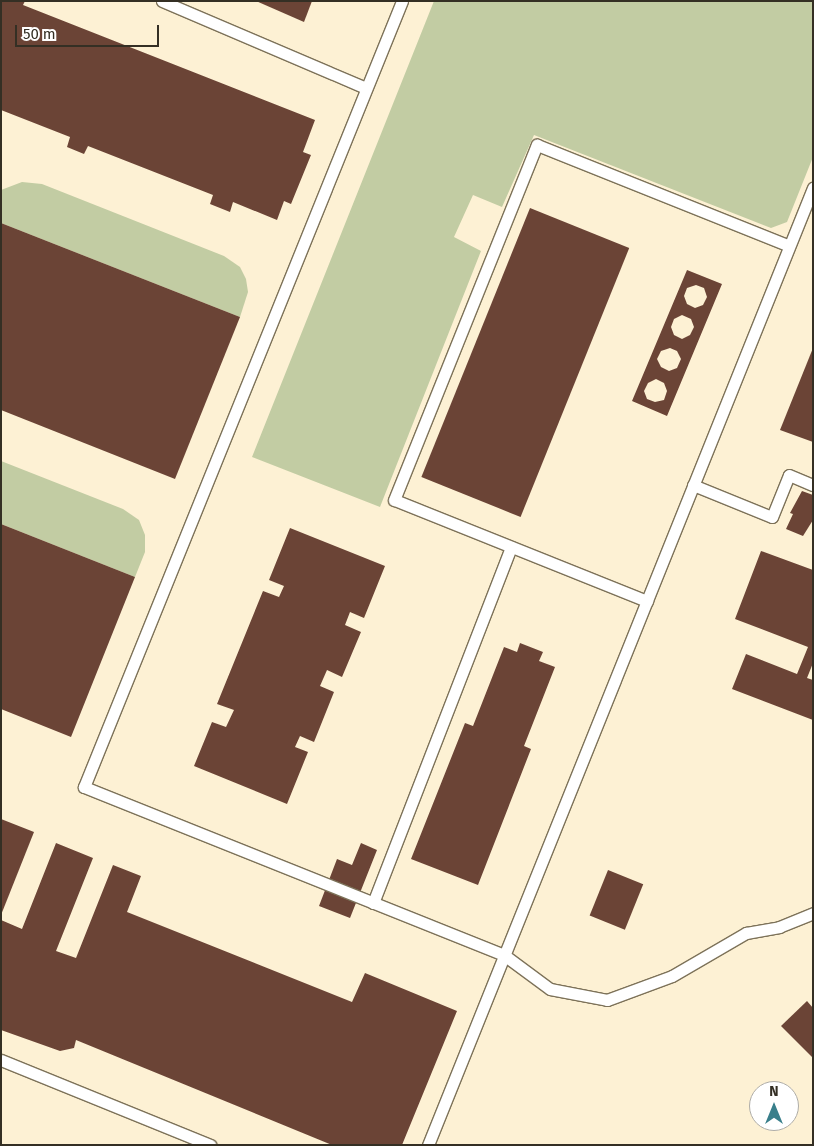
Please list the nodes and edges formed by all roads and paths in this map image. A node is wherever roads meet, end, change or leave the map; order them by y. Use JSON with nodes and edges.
{"nodes":[{"id":1,"x":162,"y":1,"type":"edge"},
{"id":2,"x":402,"y":1,"type":"edge"},
{"id":3,"x":366,"y":88,"type":"junction"},
{"id":4,"x":813,"y":188,"type":"edge"},
{"id":5,"x":789,"y":246,"type":"junction"},
{"id":6,"x":693,"y":485,"type":"junction"},
{"id":7,"x":813,"y":485,"type":"edge"},
{"id":8,"x":511,"y":547,"type":"junction"},
{"id":9,"x":646,"y":601,"type":"junction"},
{"id":10,"x":373,"y":903,"type":"junction"},
{"id":11,"x":813,"y":913,"type":"edge"},
{"id":12,"x":504,"y":955,"type":"junction"},
{"id":13,"x":1,"y":1060,"type":"edge"},
{"id":14,"x":210,"y":1145,"type":"edge"},
{"id":15,"x":428,"y":1145,"type":"edge"}],
"edges":[{"from":1,"to":3,"type":"lane"},
{"from":2,"to":3,"type":"lane"},
{"from":3,"to":10,"type":"lane"},
{"from":4,"to":5,"type":"lane"},
{"from":5,"to":6,"type":"lane"},
{"from":5,"to":8,"type":"lane"},
{"from":6,"to":7,"type":"lane"},
{"from":6,"to":9,"type":"lane"},
{"from":8,"to":9,"type":"lane"},
{"from":8,"to":10,"type":"lane"},
{"from":9,"to":12,"type":"lane"},
{"from":10,"to":12,"type":"lane"},
{"from":11,"to":12,"type":"lane"},
{"from":12,"to":15,"type":"lane"},
{"from":13,"to":14,"type":"lane"}]}
